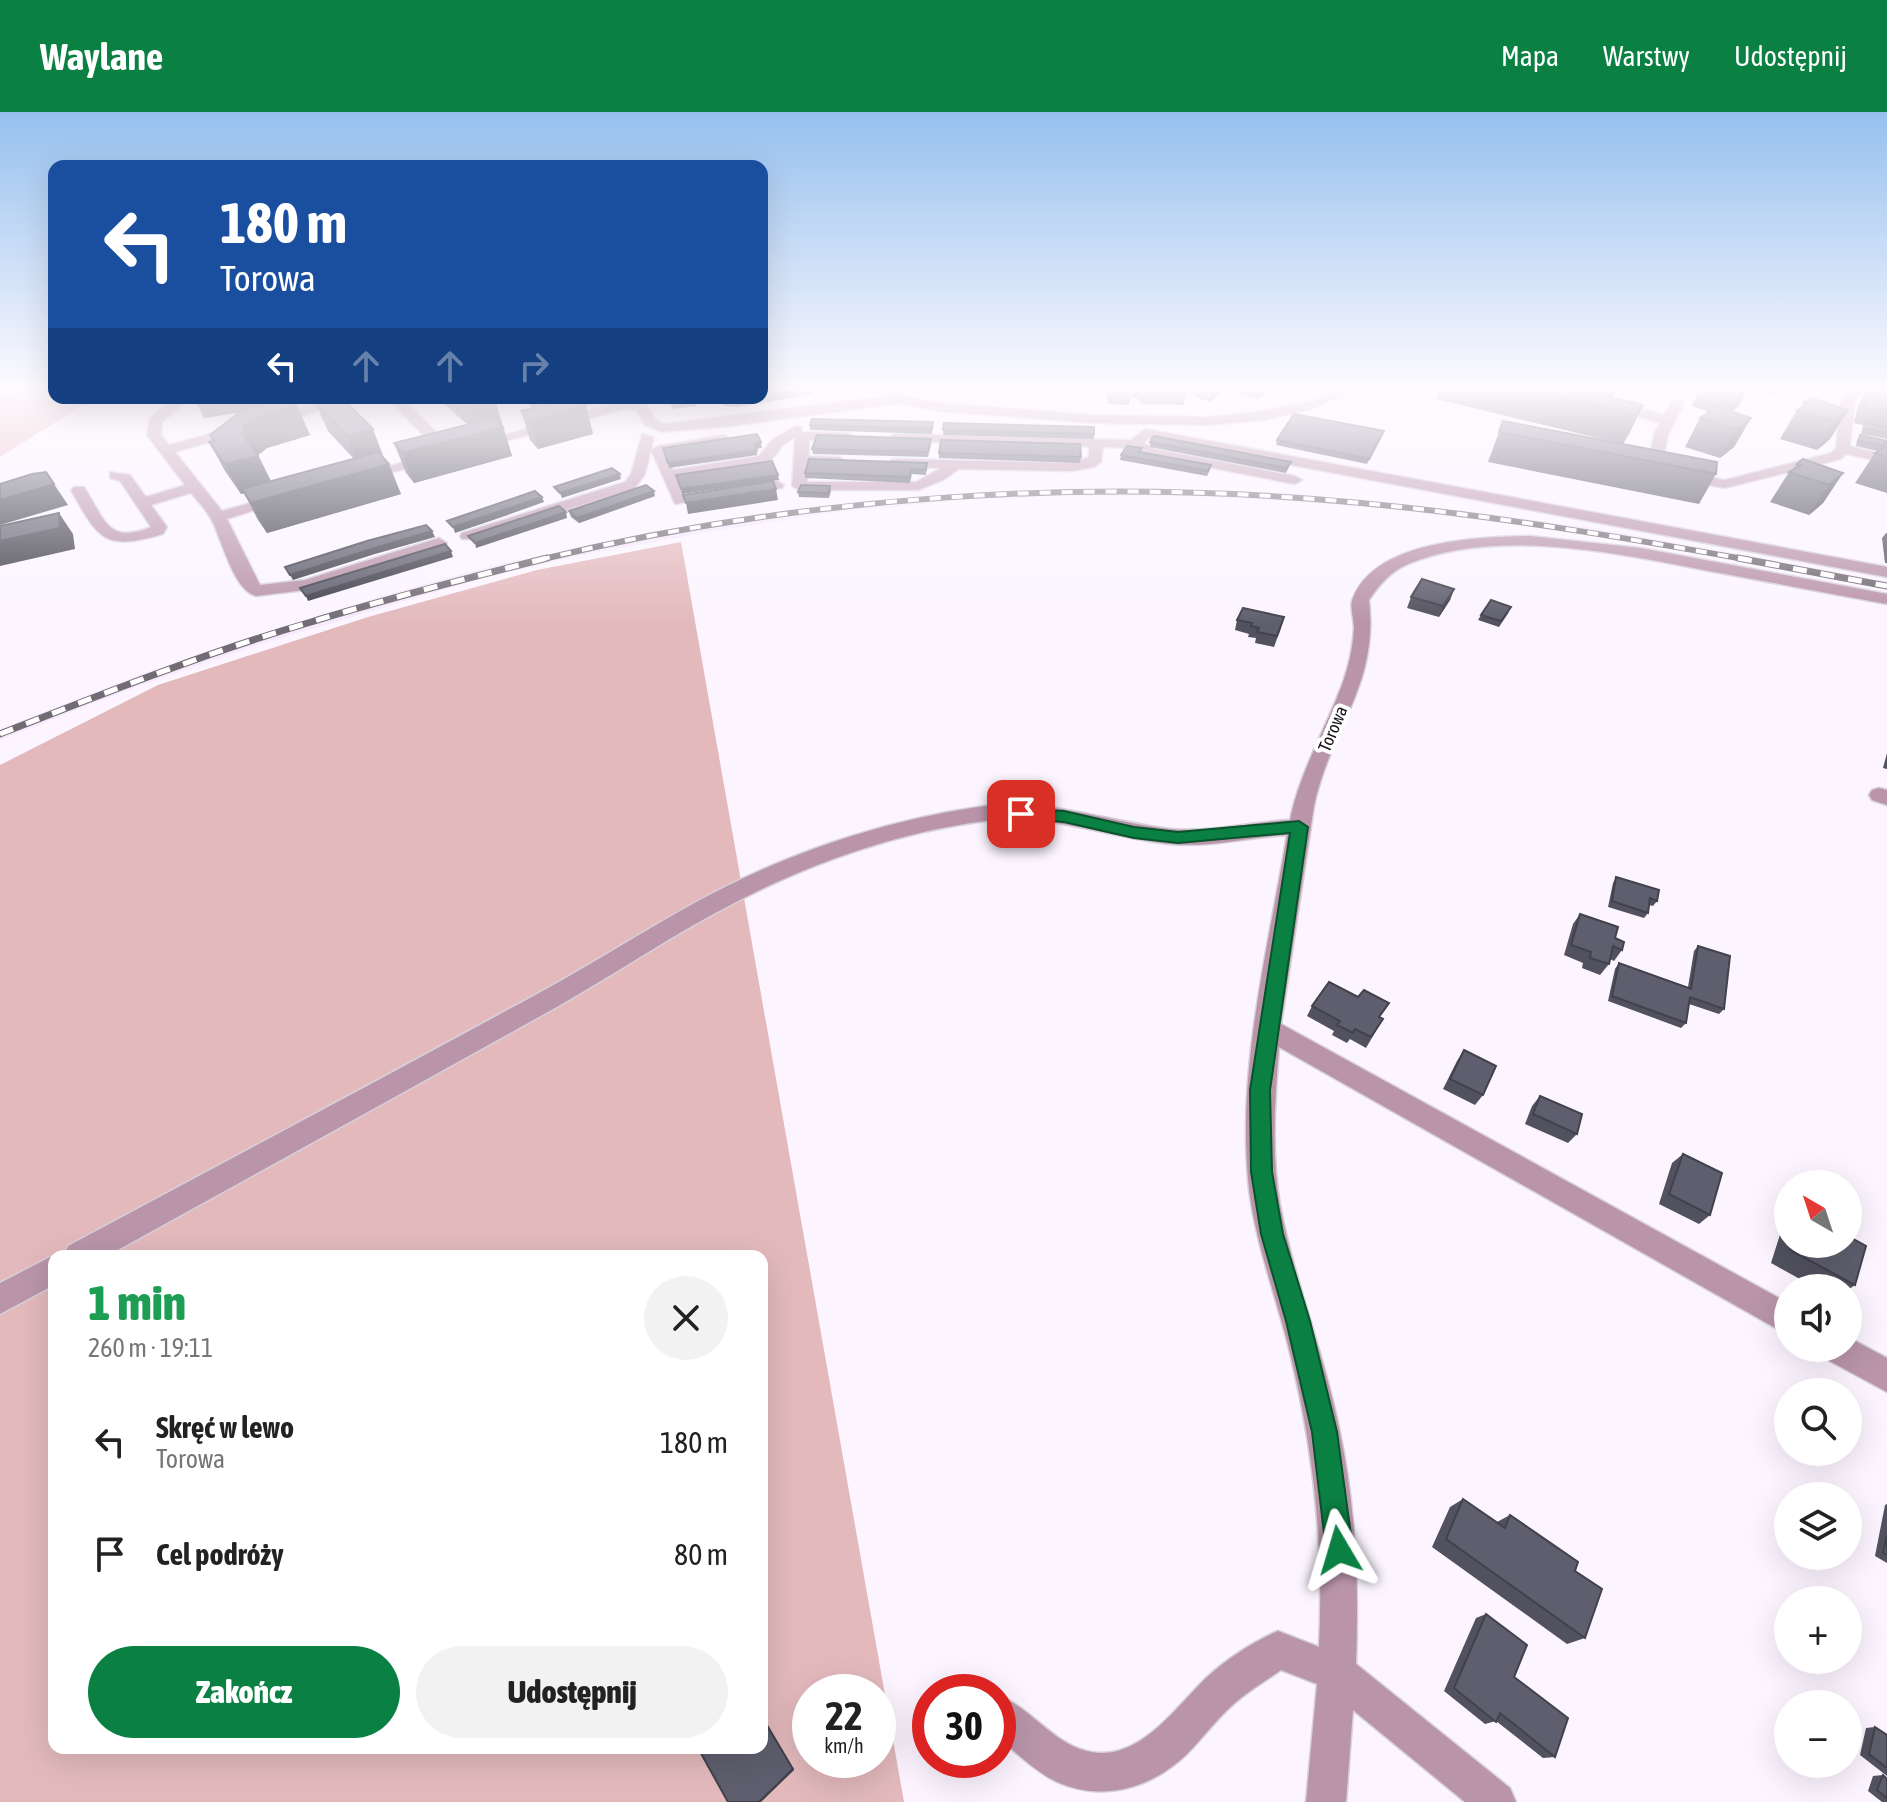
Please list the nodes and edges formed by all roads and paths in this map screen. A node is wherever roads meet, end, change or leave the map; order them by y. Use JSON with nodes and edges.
{"nodes":[{"id":1,"x":179,"y":466,"type":"edge"},
{"id":2,"x":400,"y":466,"type":"edge"},
{"id":3,"x":640,"y":466,"type":"edge"},
{"id":4,"x":664,"y":466,"type":"edge"},
{"id":5,"x":726,"y":466,"type":"edge"},
{"id":6,"x":801,"y":466,"type":"edge"},
{"id":7,"x":953,"y":466,"type":"edge"},
{"id":8,"x":1222,"y":466,"type":"edge"},
{"id":9,"x":1319,"y":466,"type":"edge"},
{"id":10,"x":1647,"y":466,"type":"edge"},
{"id":11,"x":1802,"y":466,"type":"edge"},
{"id":12,"x":115,"y":475,"type":"dead end"},
{"id":13,"x":668,"y":475,"type":"junction"},
{"id":14,"x":352,"y":480,"type":"edge"},
{"id":15,"x":1295,"y":480,"type":"dead end"},
{"id":16,"x":777,"y":485,"type":"edge"},
{"id":17,"x":195,"y":487,"type":"junction"},
{"id":18,"x":79,"y":490,"type":"dead end"},
{"id":19,"x":292,"y":496,"type":"edge"},
{"id":20,"x":140,"y":503,"type":"junction"},
{"id":21,"x":218,"y":517,"type":"junction"},
{"id":22,"x":468,"y":536,"type":"edge"},
{"id":23,"x":439,"y":543,"type":"edge"},
{"id":24,"x":1887,"y":572,"type":"edge"},
{"id":25,"x":1887,"y":599,"type":"edge"},
{"id":26,"x":1299,"y":827,"type":"junction"},
{"id":27,"x":1269,"y":1029,"type":"junction"},
{"id":28,"x":90,"y":1250,"type":"edge"},
{"id":29,"x":48,"y":1272,"type":"edge"},
{"id":30,"x":0,"y":1299,"type":"edge"},
{"id":31,"x":1774,"y":1312,"type":"edge"},
{"id":32,"x":1862,"y":1362,"type":"edge"},
{"id":33,"x":1887,"y":1376,"type":"edge"},
{"id":34,"x":1339,"y":1674,"type":"junction"},
{"id":35,"x":1016,"y":1728,"type":"edge"},
{"id":36,"x":1326,"y":1802,"type":"edge"},
{"id":37,"x":1496,"y":1802,"type":"edge"}],
"edges":[{"from":1,"to":17,"type":"street"},
{"from":2,"to":14,"type":"street"},
{"from":3,"to":22,"type":"street"},
{"from":4,"to":13,"type":"street"},
{"from":5,"to":13,"type":"street"},
{"from":6,"to":7,"type":"street"},
{"from":8,"to":15,"type":"street"},
{"from":9,"to":24,"type":"street"},
{"from":10,"to":11,"type":"street"},
{"from":12,"to":20,"type":"street"},
{"from":13,"to":16,"type":"street"},
{"from":17,"to":20,"type":"street"},
{"from":17,"to":21,"type":"street"},
{"from":18,"to":20,"type":"street"},
{"from":19,"to":21,"type":"street"},
{"from":21,"to":23,"type":"street"},
{"from":25,"to":26,"type":"street","name":"Torowa"},
{"from":26,"to":27,"type":"street","name":"Torowa"},
{"from":26,"to":28,"type":"street"},
{"from":27,"to":31,"type":"street"},
{"from":27,"to":34,"type":"street","name":"Torowa"},
{"from":29,"to":30,"type":"street"},
{"from":32,"to":33,"type":"street"},
{"from":34,"to":35,"type":"street"},
{"from":34,"to":36,"type":"street","name":"Torowa"},
{"from":34,"to":37,"type":"street"}]}
